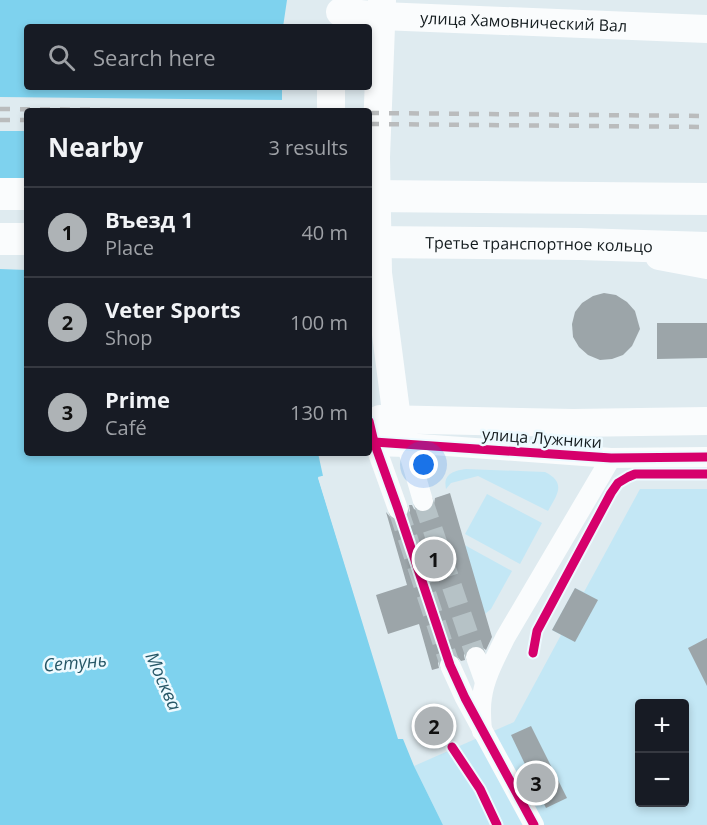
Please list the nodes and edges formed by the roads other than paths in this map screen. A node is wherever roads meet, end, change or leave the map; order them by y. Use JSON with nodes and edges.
{"nodes":[{"id":1,"x":381,"y":8,"type":"edge"},
{"id":2,"x":340,"y":13,"type":"edge"},
{"id":3,"x":707,"y":29,"type":"edge"},
{"id":4,"x":331,"y":90,"type":"edge"},
{"id":5,"x":331,"y":108,"type":"edge"},
{"id":6,"x":0,"y":194,"type":"edge"},
{"id":7,"x":24,"y":194,"type":"edge"},
{"id":8,"x":372,"y":196,"type":"edge"},
{"id":9,"x":707,"y":199,"type":"edge"},
{"id":10,"x":0,"y":239,"type":"edge"},
{"id":11,"x":24,"y":239,"type":"edge"},
{"id":12,"x":372,"y":242,"type":"edge"},
{"id":13,"x":596,"y":244,"type":"junction"},
{"id":14,"x":707,"y":248,"type":"edge"},
{"id":15,"x":707,"y":266,"type":"edge"},
{"id":16,"x":469,"y":421,"type":"junction"},
{"id":17,"x":707,"y":421,"type":"edge"},
{"id":18,"x":383,"y":429,"type":"edge"},
{"id":19,"x":549,"y":453,"type":"junction"},
{"id":20,"x":610,"y":458,"type":"junction"},
{"id":21,"x":707,"y":458,"type":"edge"},
{"id":22,"x":423,"y":501,"type":"tunnel mouth"},
{"id":23,"x":398,"y":509,"type":"tunnel mouth"},
{"id":24,"x":476,"y":657,"type":"tunnel mouth"},
{"id":25,"x":450,"y":665,"type":"tunnel mouth"},
{"id":26,"x":485,"y":682,"type":"junction"},
{"id":27,"x":482,"y":731,"type":"junction"},
{"id":28,"x":534,"y":825,"type":"edge"}],
"edges":[{"from":1,"to":2,"type":"main road","name":"улица Хамовнический Вал"},
{"from":1,"to":3,"type":"main road","name":"улица Хамовнический Вал"},
{"from":1,"to":18,"type":"main road"},
{"from":4,"to":5,"type":"main road"},
{"from":6,"to":7,"type":"main road"},
{"from":8,"to":9,"type":"main road"},
{"from":10,"to":11,"type":"main road"},
{"from":12,"to":13,"type":"main road","name":"Третье транспортное кольцо"},
{"from":13,"to":14,"type":"main road","name":"Третье транспортное кольцо"},
{"from":13,"to":15,"type":"main road"},
{"from":16,"to":17,"type":"main road"},
{"from":16,"to":18,"type":"main road"},
{"from":16,"to":19,"type":"street","name":"улица Лужники"},
{"from":18,"to":19,"type":"street","name":"улица Лужники"},
{"from":18,"to":22,"type":"street"},
{"from":18,"to":23,"type":"street"},
{"from":19,"to":20,"type":"street","name":"улица Лужники"},
{"from":20,"to":21,"type":"street","name":"улица Лужники"},
{"from":20,"to":26,"type":"street"},
{"from":24,"to":26,"type":"street"},
{"from":25,"to":27,"type":"street"},
{"from":26,"to":27,"type":"street"},
{"from":27,"to":28,"type":"street"}]}
